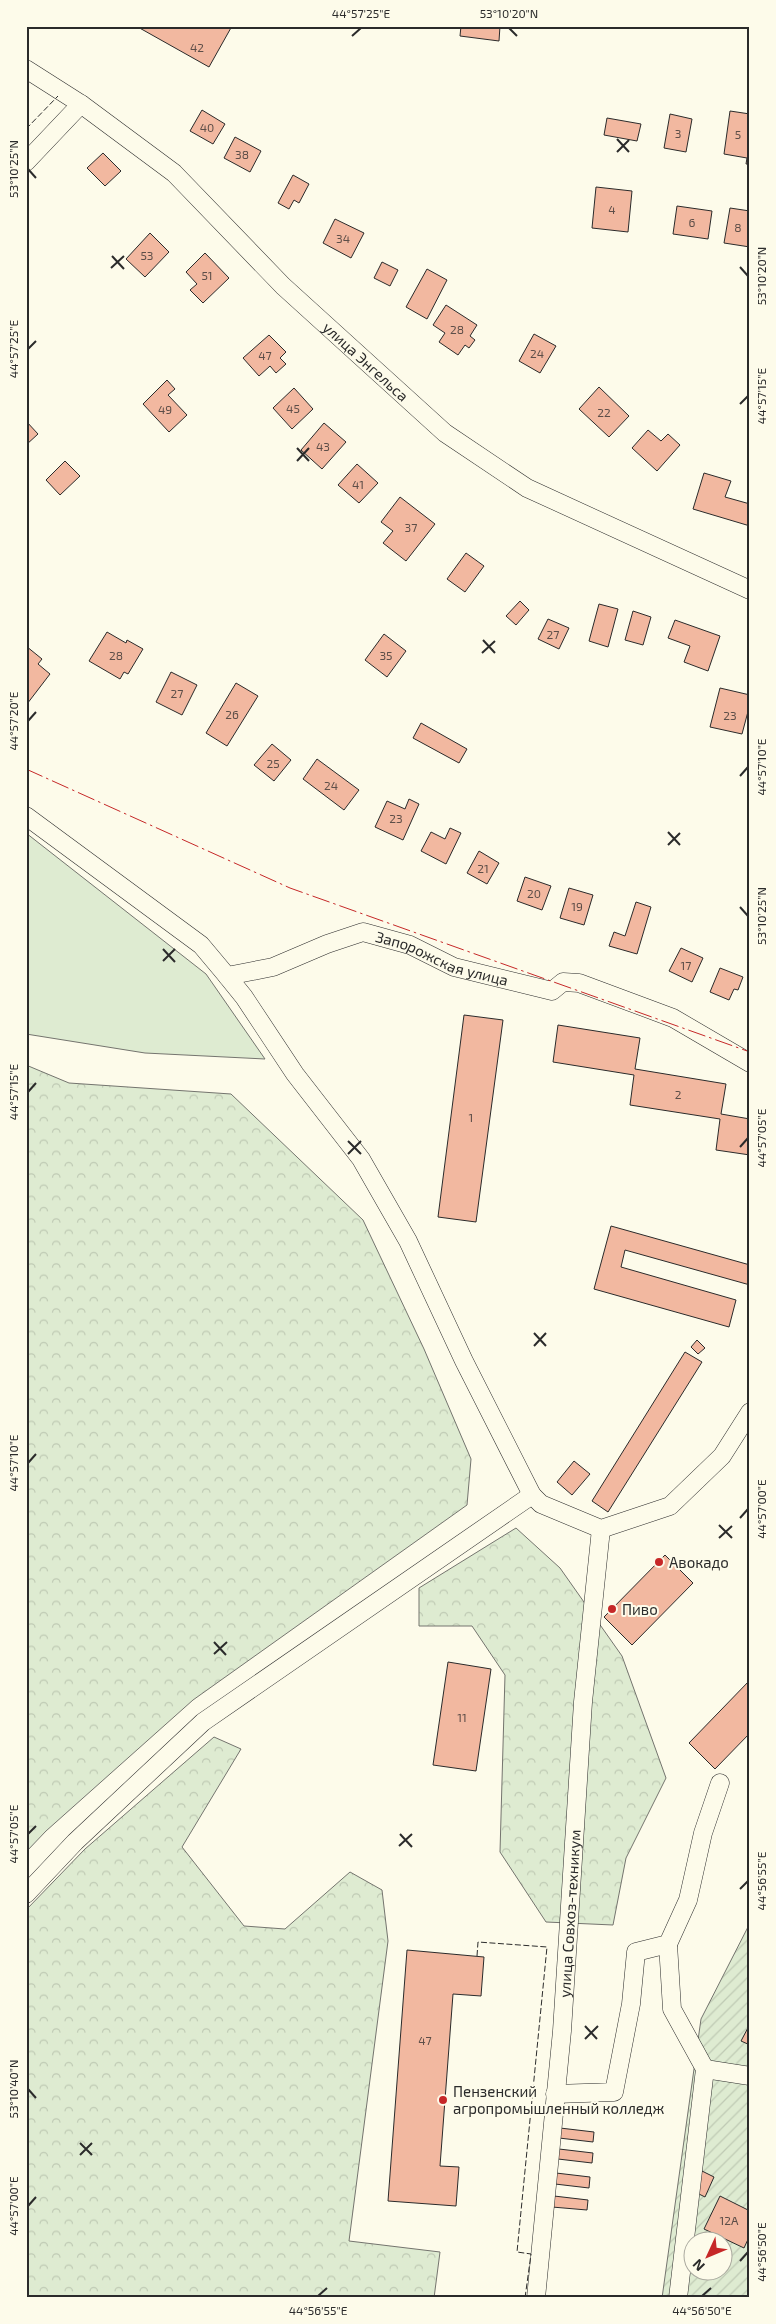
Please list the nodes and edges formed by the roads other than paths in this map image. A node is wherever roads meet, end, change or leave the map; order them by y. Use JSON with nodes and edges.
{"nodes":[{"id":1,"x":26,"y":69,"type":"edge"},
{"id":2,"x":81,"y":104,"type":"junction"},
{"id":3,"x":26,"y":162,"type":"edge"},
{"id":4,"x":750,"y":590,"type":"edge"},
{"id":5,"x":26,"y":816,"type":"edge"},
{"id":6,"x":227,"y":976,"type":"junction"},
{"id":7,"x":750,"y":1064,"type":"edge"},
{"id":8,"x":750,"y":1412,"type":"edge"},
{"id":9,"x":532,"y":1495,"type":"junction"},
{"id":10,"x":601,"y":1529,"type":"junction"},
{"id":11,"x":720,"y":1783,"type":"dead end"},
{"id":12,"x":26,"y":1894,"type":"edge"},
{"id":13,"x":668,"y":1944,"type":"junction"},
{"id":14,"x":705,"y":2069,"type":"junction"},
{"id":15,"x":750,"y":2076,"type":"edge"},
{"id":16,"x":555,"y":2094,"type":"junction"},
{"id":17,"x":536,"y":2298,"type":"edge"},
{"id":18,"x":678,"y":2298,"type":"edge"}],
"edges":[{"from":1,"to":2,"type":"street","name":"улица Энгельса"},
{"from":2,"to":3,"type":"street"},
{"from":2,"to":4,"type":"street","name":"улица Энгельса"},
{"from":5,"to":6,"type":"street"},
{"from":6,"to":7,"type":"street","name":"Запорожская улица"},
{"from":6,"to":9,"type":"street"},
{"from":8,"to":10,"type":"street"},
{"from":9,"to":10,"type":"street"},
{"from":9,"to":12,"type":"street"},
{"from":10,"to":16,"type":"street","name":"улица Совхоз-техникум"},
{"from":11,"to":13,"type":"street"},
{"from":13,"to":14,"type":"street"},
{"from":13,"to":16,"type":"street"},
{"from":14,"to":15,"type":"street"},
{"from":14,"to":18,"type":"street"},
{"from":16,"to":17,"type":"street","name":"улица Совхоз-техникум"}]}
